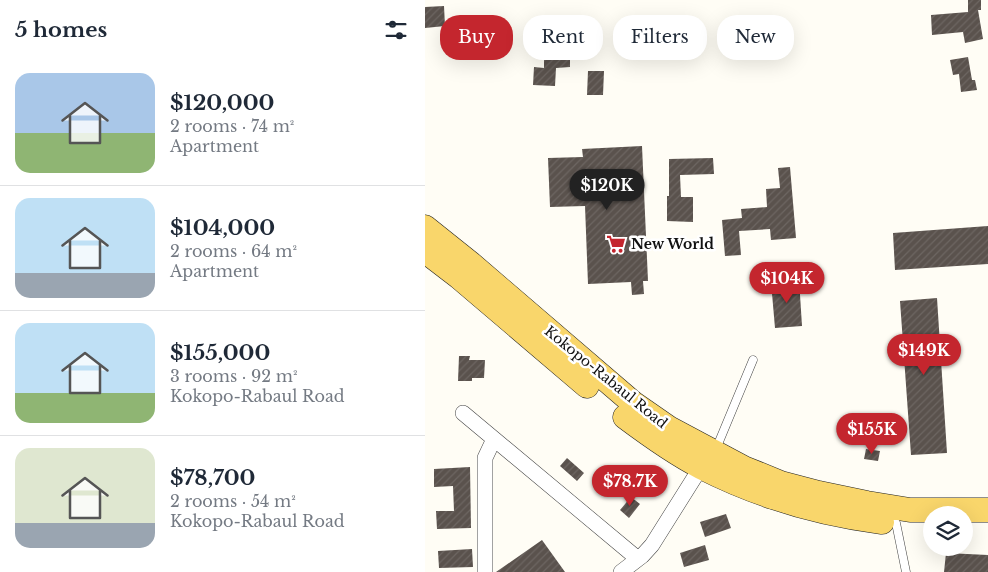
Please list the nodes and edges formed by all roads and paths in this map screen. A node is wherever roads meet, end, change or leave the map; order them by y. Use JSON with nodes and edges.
{"nodes":[{"id":1,"x":425,"y":227,"type":"edge"},
{"id":2,"x":425,"y":252,"type":"edge"},
{"id":3,"x":753,"y":360,"type":"dead end"},
{"id":4,"x":463,"y":413,"type":"dead end"},
{"id":5,"x":494,"y":439,"type":"junction"},
{"id":6,"x":707,"y":460,"type":"junction"},
{"id":7,"x":988,"y":510,"type":"edge"},
{"id":8,"x":895,"y":523,"type":"junction"},
{"id":9,"x":923,"y":525,"type":"edge"},
{"id":10,"x":988,"y":526,"type":"edge"},
{"id":11,"x":973,"y":527,"type":"edge"},
{"id":12,"x":638,"y":559,"type":"junction"},
{"id":13,"x":485,"y":572,"type":"edge"},
{"id":14,"x":621,"y":572,"type":"edge"},
{"id":15,"x":906,"y":572,"type":"edge"}],
"edges":[{"from":1,"to":6,"type":"main road","name":"Kokopo-Rabaul Road"},
{"from":2,"to":6,"type":"main road","name":"Kokopo-Rabaul Road"},
{"from":3,"to":6,"type":"lane"},
{"from":4,"to":5,"type":"street"},
{"from":5,"to":12,"type":"street"},
{"from":5,"to":13,"type":"street"},
{"from":6,"to":7,"type":"main road","name":"Kokopo-Rabaul Road"},
{"from":6,"to":8,"type":"main road","name":"Kokopo-Rabaul Road"},
{"from":6,"to":12,"type":"street"},
{"from":8,"to":9,"type":"main road","name":"Kokopo-Rabaul Road"},
{"from":8,"to":15,"type":"lane"},
{"from":10,"to":11,"type":"main road"},
{"from":12,"to":14,"type":"street"}]}
